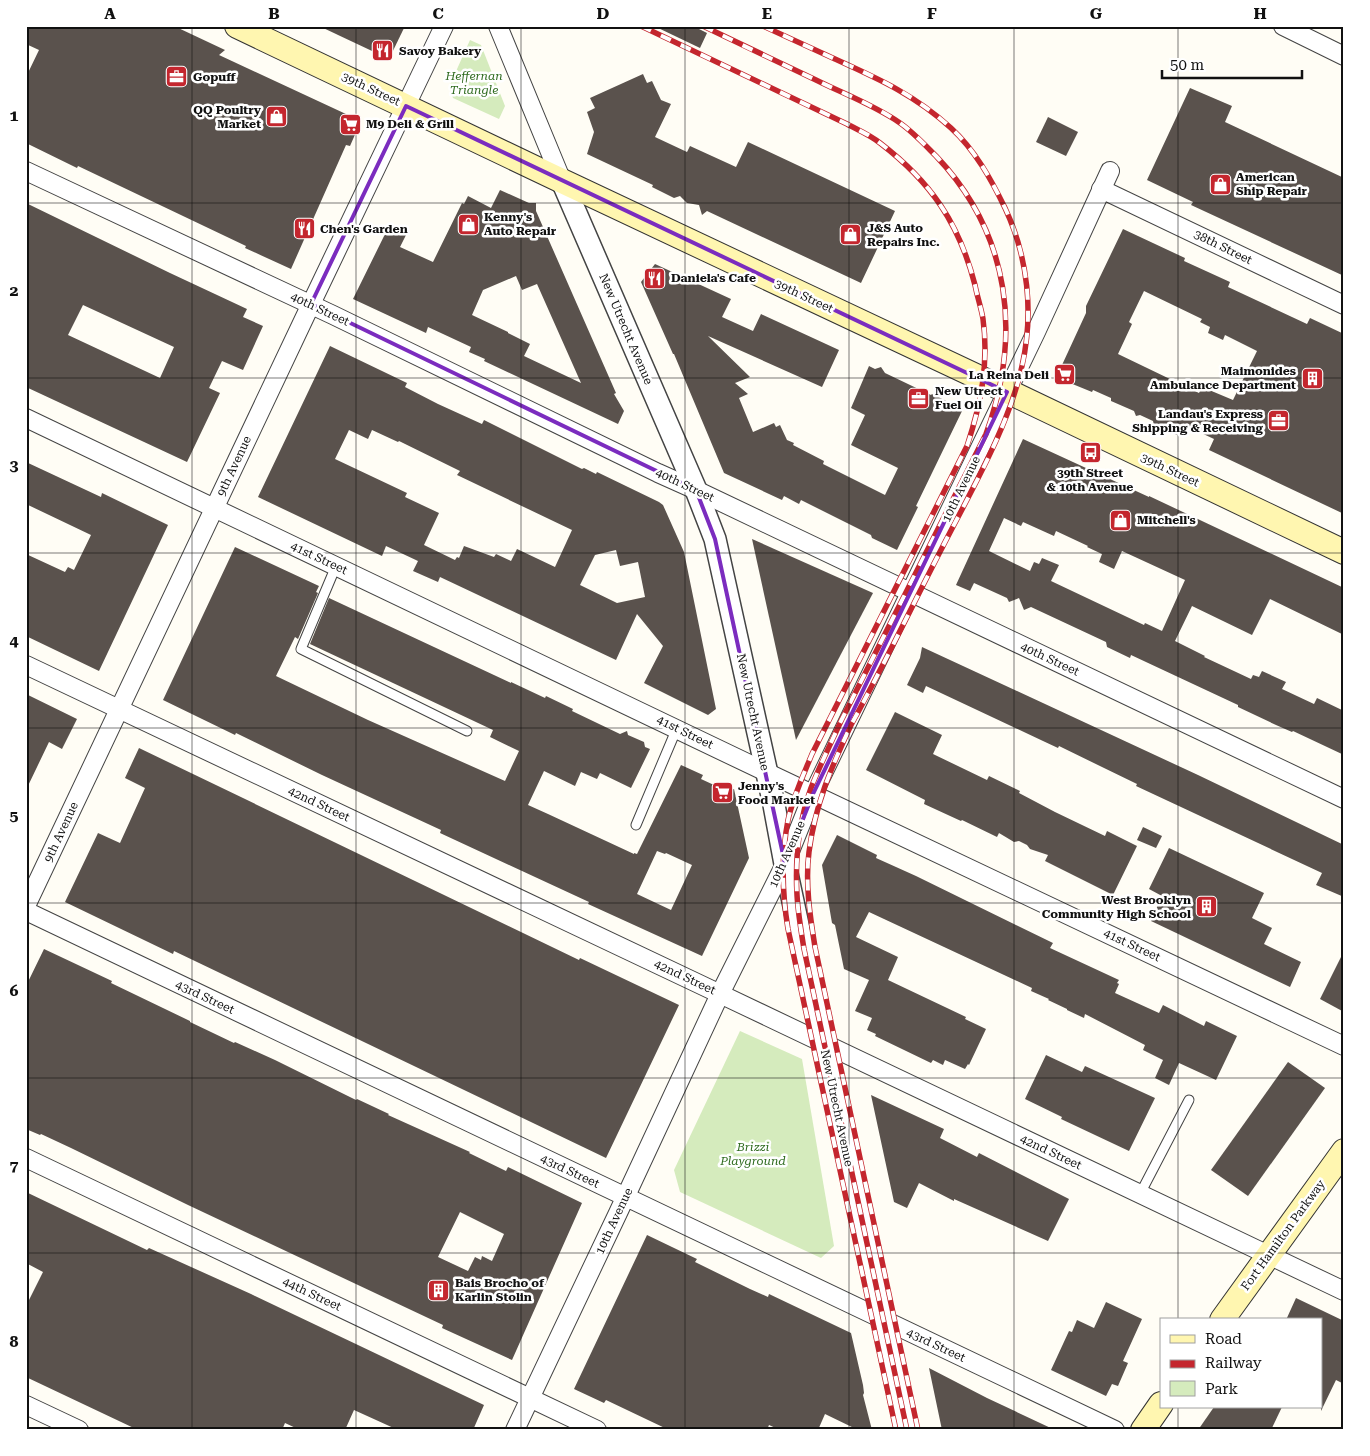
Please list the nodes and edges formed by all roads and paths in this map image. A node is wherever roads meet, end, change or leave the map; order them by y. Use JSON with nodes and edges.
{"nodes":[{"id":1,"x":237,"y":26,"type":"edge"},
{"id":2,"x":444,"y":26,"type":"edge"},
{"id":3,"x":498,"y":26,"type":"edge"},
{"id":4,"x":1283,"y":26,"type":"edge"},
{"id":5,"x":1344,"y":56,"type":"edge"},
{"id":6,"x":406,"y":106,"type":"junction"},
{"id":7,"x":26,"y":171,"type":"edge"},
{"id":8,"x":1110,"y":171,"type":"dead end"},
{"id":9,"x":562,"y":181,"type":"junction"},
{"id":10,"x":1101,"y":189,"type":"junction"},
{"id":11,"x":311,"y":304,"type":"junction"},
{"id":12,"x":1344,"y":305,"type":"edge"},
{"id":13,"x":1007,"y":392,"type":"junction"},
{"id":14,"x":26,"y":418,"type":"edge"},
{"id":15,"x":696,"y":490,"type":"junction"},
{"id":16,"x":214,"y":508,"type":"junction"},
{"id":17,"x":1344,"y":552,"type":"edge"},
{"id":18,"x":336,"y":566,"type":"junction"},
{"id":19,"x":910,"y":593,"type":"junction"},
{"id":20,"x":26,"y":665,"type":"edge"},
{"id":21,"x":120,"y":709,"type":"junction"},
{"id":22,"x":677,"y":728,"type":"junction"},
{"id":23,"x":467,"y":731,"type":"dead end"},
{"id":24,"x":766,"y":772,"type":"junction"},
{"id":25,"x":813,"y":794,"type":"junction"},
{"id":26,"x":1344,"y":799,"type":"edge"},
{"id":27,"x":636,"y":825,"type":"dead end"},
{"id":28,"x":785,"y":864,"type":"junction"},
{"id":29,"x":26,"y":906,"type":"edge"},
{"id":30,"x":26,"y":911,"type":"edge"},
{"id":31,"x":720,"y":994,"type":"junction"},
{"id":32,"x":823,"y":1044,"type":"junction"},
{"id":33,"x":1344,"y":1046,"type":"edge"},
{"id":34,"x":1189,"y":1100,"type":"dead end"},
{"id":35,"x":1344,"y":1151,"type":"edge"},
{"id":36,"x":26,"y":1158,"type":"edge"},
{"id":37,"x":1140,"y":1194,"type":"junction"},
{"id":38,"x":626,"y":1197,"type":"junction"},
{"id":39,"x":1269,"y":1256,"type":"junction"},
{"id":40,"x":1344,"y":1291,"type":"edge"},
{"id":41,"x":1223,"y":1318,"type":"edge"},
{"id":42,"x":882,"y":1320,"type":"junction"},
{"id":43,"x":530,"y":1398,"type":"junction"},
{"id":44,"x":26,"y":1405,"type":"edge"},
{"id":45,"x":1160,"y":1405,"type":"edge"},
{"id":46,"x":79,"y":1430,"type":"edge"},
{"id":47,"x":515,"y":1430,"type":"edge"},
{"id":48,"x":597,"y":1430,"type":"edge"},
{"id":49,"x":906,"y":1430,"type":"edge"},
{"id":50,"x":1115,"y":1430,"type":"edge"},
{"id":51,"x":1143,"y":1430,"type":"edge"}],
"edges":[{"from":1,"to":6,"type":"main road","name":"39th Street"},
{"from":2,"to":6,"type":"street","name":"9th Avenue"},
{"from":3,"to":9,"type":"street","name":"New Utrecht Avenue"},
{"from":4,"to":5,"type":"street"},
{"from":6,"to":9,"type":"main road","name":"39th Street"},
{"from":6,"to":11,"type":"street","name":"9th Avenue"},
{"from":7,"to":11,"type":"street","name":"40th Street"},
{"from":8,"to":10,"type":"street","name":"10th Avenue"},
{"from":9,"to":13,"type":"main road","name":"39th Street"},
{"from":9,"to":15,"type":"street","name":"New Utrecht Avenue"},
{"from":10,"to":12,"type":"street","name":"38th Street"},
{"from":10,"to":13,"type":"street","name":"10th Avenue"},
{"from":11,"to":15,"type":"street","name":"40th Street"},
{"from":11,"to":16,"type":"street","name":"9th Avenue"},
{"from":13,"to":17,"type":"main road","name":"39th Street"},
{"from":13,"to":19,"type":"street","name":"10th Avenue"},
{"from":14,"to":16,"type":"street","name":"41st Street"},
{"from":15,"to":19,"type":"street","name":"40th Street"},
{"from":15,"to":24,"type":"street","name":"New Utrecht Avenue"},
{"from":16,"to":18,"type":"street","name":"41st Street"},
{"from":16,"to":21,"type":"street","name":"9th Avenue"},
{"from":18,"to":22,"type":"street","name":"41st Street"},
{"from":18,"to":23,"type":"lane"},
{"from":19,"to":25,"type":"street","name":"10th Avenue"},
{"from":19,"to":26,"type":"street","name":"40th Street"},
{"from":20,"to":21,"type":"street","name":"42nd Street"},
{"from":21,"to":29,"type":"street","name":"9th Avenue"},
{"from":21,"to":31,"type":"street","name":"42nd Street"},
{"from":22,"to":24,"type":"street","name":"41st Street"},
{"from":22,"to":27,"type":"lane"},
{"from":24,"to":25,"type":"street","name":"41st Street"},
{"from":24,"to":28,"type":"street","name":"New Utrecht Avenue"},
{"from":25,"to":28,"type":"street","name":"10th Avenue"},
{"from":25,"to":33,"type":"street","name":"41st Street"},
{"from":28,"to":31,"type":"street","name":"10th Avenue"},
{"from":28,"to":32,"type":"street","name":"New Utrecht Avenue"},
{"from":30,"to":38,"type":"street","name":"43rd Street"},
{"from":31,"to":32,"type":"street","name":"42nd Street"},
{"from":31,"to":38,"type":"street","name":"10th Avenue"},
{"from":32,"to":37,"type":"street","name":"42nd Street"},
{"from":32,"to":42,"type":"street","name":"New Utrecht Avenue"},
{"from":34,"to":37,"type":"lane"},
{"from":35,"to":39,"type":"main road","name":"Fort Hamilton Parkway"},
{"from":36,"to":43,"type":"street","name":"44th Street"},
{"from":37,"to":39,"type":"street","name":"42nd Street"},
{"from":38,"to":42,"type":"street","name":"43rd Street"},
{"from":38,"to":43,"type":"street","name":"10th Avenue"},
{"from":39,"to":40,"type":"street","name":"42nd Street"},
{"from":39,"to":41,"type":"main road","name":"Fort Hamilton Parkway"},
{"from":42,"to":49,"type":"street","name":"New Utrecht Avenue"},
{"from":42,"to":50,"type":"street","name":"43rd Street"},
{"from":43,"to":47,"type":"street","name":"10th Avenue"},
{"from":43,"to":48,"type":"street","name":"44th Street"},
{"from":44,"to":46,"type":"street"},
{"from":45,"to":51,"type":"main road"}]}
